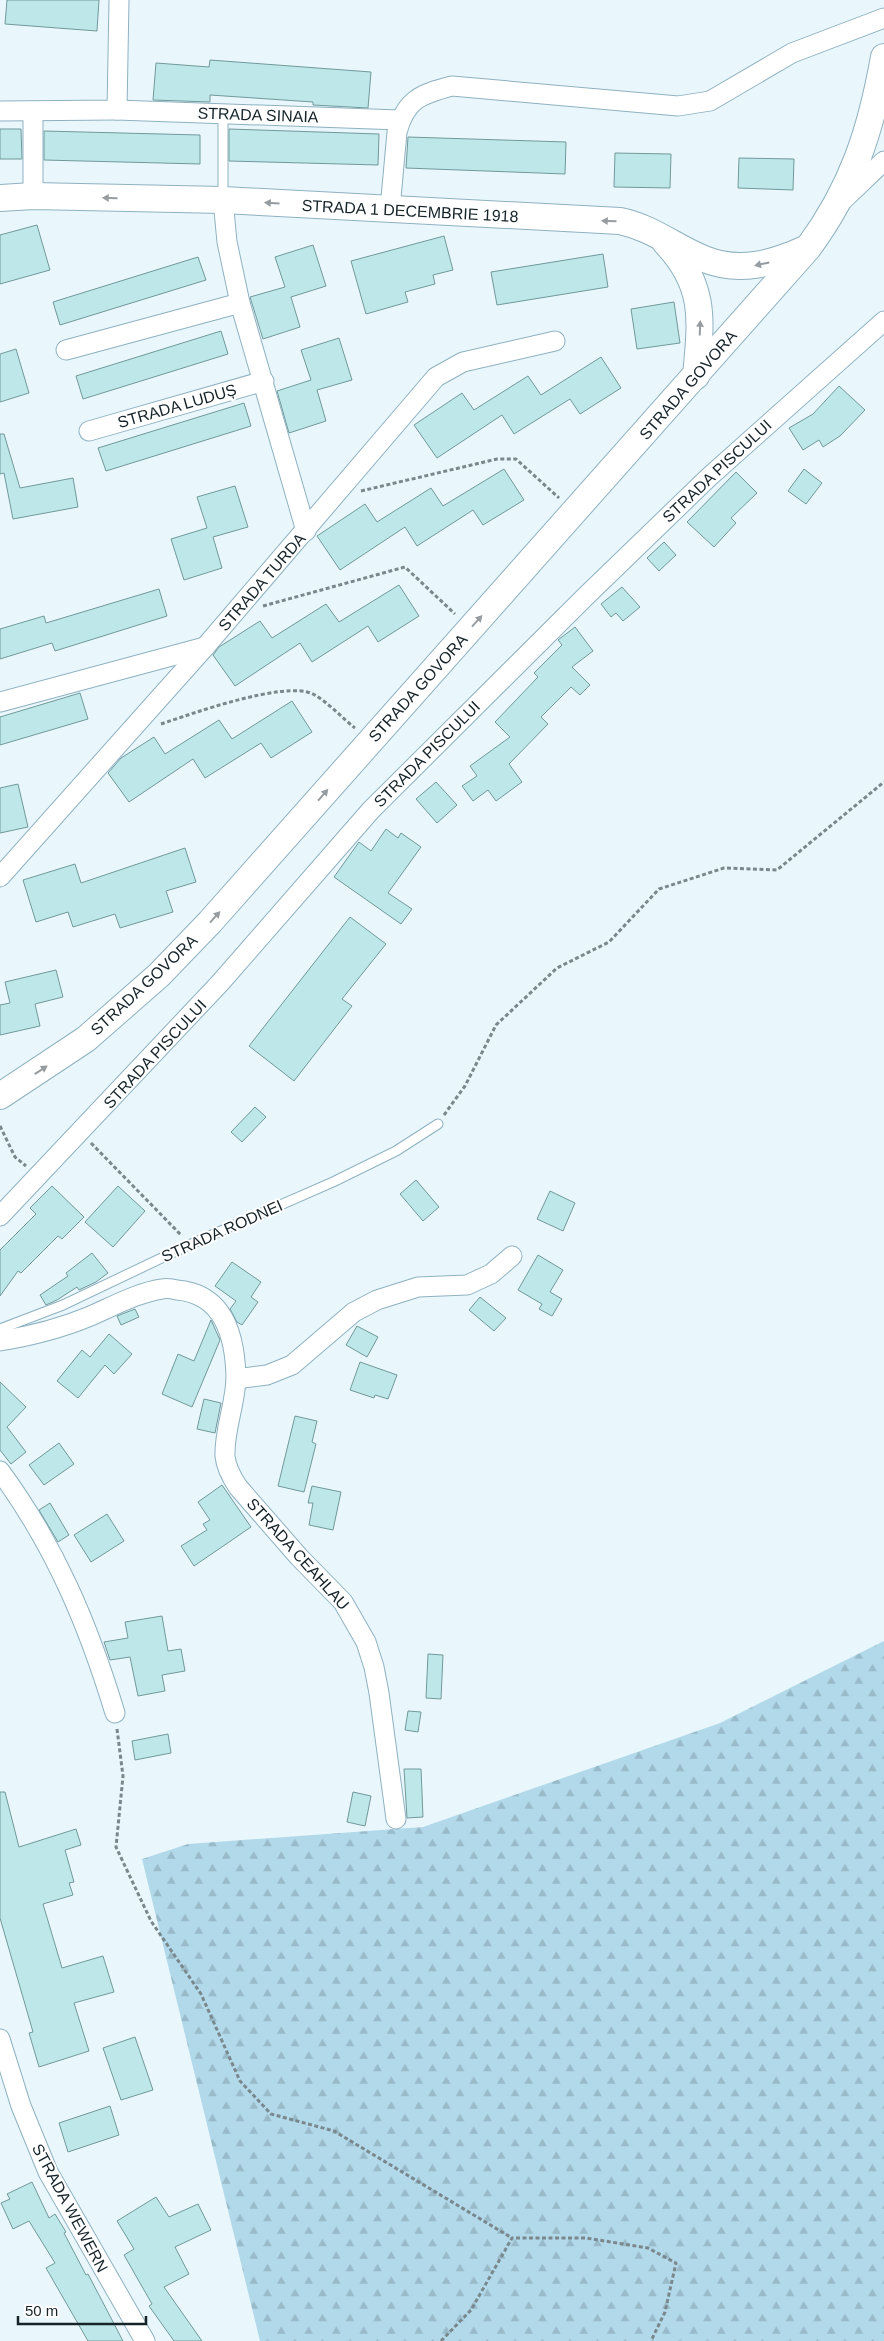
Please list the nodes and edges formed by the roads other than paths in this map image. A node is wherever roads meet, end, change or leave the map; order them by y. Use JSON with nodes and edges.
{"nodes":[{"id":1,"x":119,"y":0,"type":"edge"},
{"id":2,"x":884,"y":18,"type":"edge"},
{"id":3,"x":884,"y":57,"type":"edge"},
{"id":4,"x":117,"y":110,"type":"junction"},
{"id":5,"x":0,"y":111,"type":"edge"},
{"id":6,"x":33,"y":111,"type":"junction"},
{"id":7,"x":223,"y":113,"type":"junction"},
{"id":8,"x":400,"y":120,"type":"junction"},
{"id":9,"x":884,"y":161,"type":"edge"},
{"id":10,"x":33,"y":196,"type":"junction"},
{"id":11,"x":0,"y":198,"type":"edge"},
{"id":12,"x":223,"y":200,"type":"junction"},
{"id":13,"x":835,"y":208,"type":"junction"},
{"id":14,"x":390,"y":209,"type":"junction"},
{"id":15,"x":656,"y":233,"type":"junction"},
{"id":16,"x":808,"y":248,"type":"junction"},
{"id":17,"x":240,"y":303,"type":"junction"},
{"id":18,"x":884,"y":321,"type":"edge"},
{"id":19,"x":554,"y":341,"type":"dead end"},
{"id":20,"x":66,"y":350,"type":"dead end"},
{"id":21,"x":696,"y":376,"type":"junction"},
{"id":22,"x":264,"y":381,"type":"junction"},
{"id":23,"x":89,"y":431,"type":"dead end"},
{"id":24,"x":306,"y":531,"type":"junction"},
{"id":25,"x":205,"y":647,"type":"junction"},
{"id":26,"x":0,"y":702,"type":"edge"},
{"id":27,"x":0,"y":877,"type":"edge"},
{"id":28,"x":0,"y":1096,"type":"edge"},
{"id":29,"x":438,"y":1124,"type":"road end"},
{"id":30,"x":0,"y":1216,"type":"edge"},
{"id":31,"x":512,"y":1256,"type":"dead end"},
{"id":32,"x":0,"y":1329,"type":"edge"},
{"id":33,"x":0,"y":1341,"type":"edge"},
{"id":34,"x":236,"y":1379,"type":"junction"},
{"id":35,"x":0,"y":1471,"type":"edge"},
{"id":36,"x":115,"y":1713,"type":"road end"},
{"id":37,"x":396,"y":1819,"type":"dead end"},
{"id":38,"x":0,"y":2039,"type":"edge"},
{"id":39,"x":145,"y":2341,"type":"edge"}],
"edges":[{"from":1,"to":4,"type":"street"},
{"from":2,"to":8,"type":"street"},
{"from":3,"to":13,"type":"main road","name":"STRADA GOVORA"},
{"from":4,"to":6,"type":"street","name":"STRADA SINAIA"},
{"from":4,"to":7,"type":"street","name":"STRADA SINAIA"},
{"from":5,"to":6,"type":"street","name":"STRADA SINAIA"},
{"from":6,"to":10,"type":"street"},
{"from":7,"to":8,"type":"street","name":"STRADA SINAIA"},
{"from":7,"to":12,"type":"lane"},
{"from":8,"to":14,"type":"street"},
{"from":9,"to":13,"type":"street"},
{"from":10,"to":11,"type":"main road","name":"STRADA 1 DECEMBRIE 1918"},
{"from":12,"to":10,"type":"main road","name":"STRADA 1 DECEMBRIE 1918","one_way":true},
{"from":14,"to":12,"type":"main road","name":"STRADA 1 DECEMBRIE 1918","one_way":true},
{"from":12,"to":17,"type":"street"},
{"from":13,"to":16,"type":"main road","name":"STRADA GOVORA"},
{"from":15,"to":14,"type":"main road","name":"STRADA 1 DECEMBRIE 1918","one_way":true},
{"from":16,"to":15,"type":"main road","name":"STRADA 1 DECEMBRIE 1918","one_way":true},
{"from":21,"to":15,"type":"main road","one_way":true},
{"from":16,"to":21,"type":"main road","name":"STRADA GOVORA"},
{"from":17,"to":20,"type":"street"},
{"from":17,"to":22,"type":"street"},
{"from":18,"to":30,"type":"street","name":"STRADA PISCULUI"},
{"from":19,"to":24,"type":"street","name":"STRADA TURDA"},
{"from":28,"to":21,"type":"main road","name":"STRADA GOVORA","one_way":true},
{"from":22,"to":23,"type":"street","name":"STRADA LUDUȘ"},
{"from":22,"to":24,"type":"street"},
{"from":24,"to":25,"type":"street","name":"STRADA TURDA"},
{"from":25,"to":26,"type":"street"},
{"from":25,"to":27,"type":"street","name":"STRADA TURDA"},
{"from":29,"to":32,"type":"lane","name":"STRADA RODNEI"},
{"from":31,"to":34,"type":"street"},
{"from":33,"to":34,"type":"street","name":"STRADA CEAHLAU"},
{"from":34,"to":37,"type":"street","name":"STRADA CEAHLAU"},
{"from":35,"to":36,"type":"street"},
{"from":38,"to":39,"type":"street","name":"STRADA WEWERN"}]}
